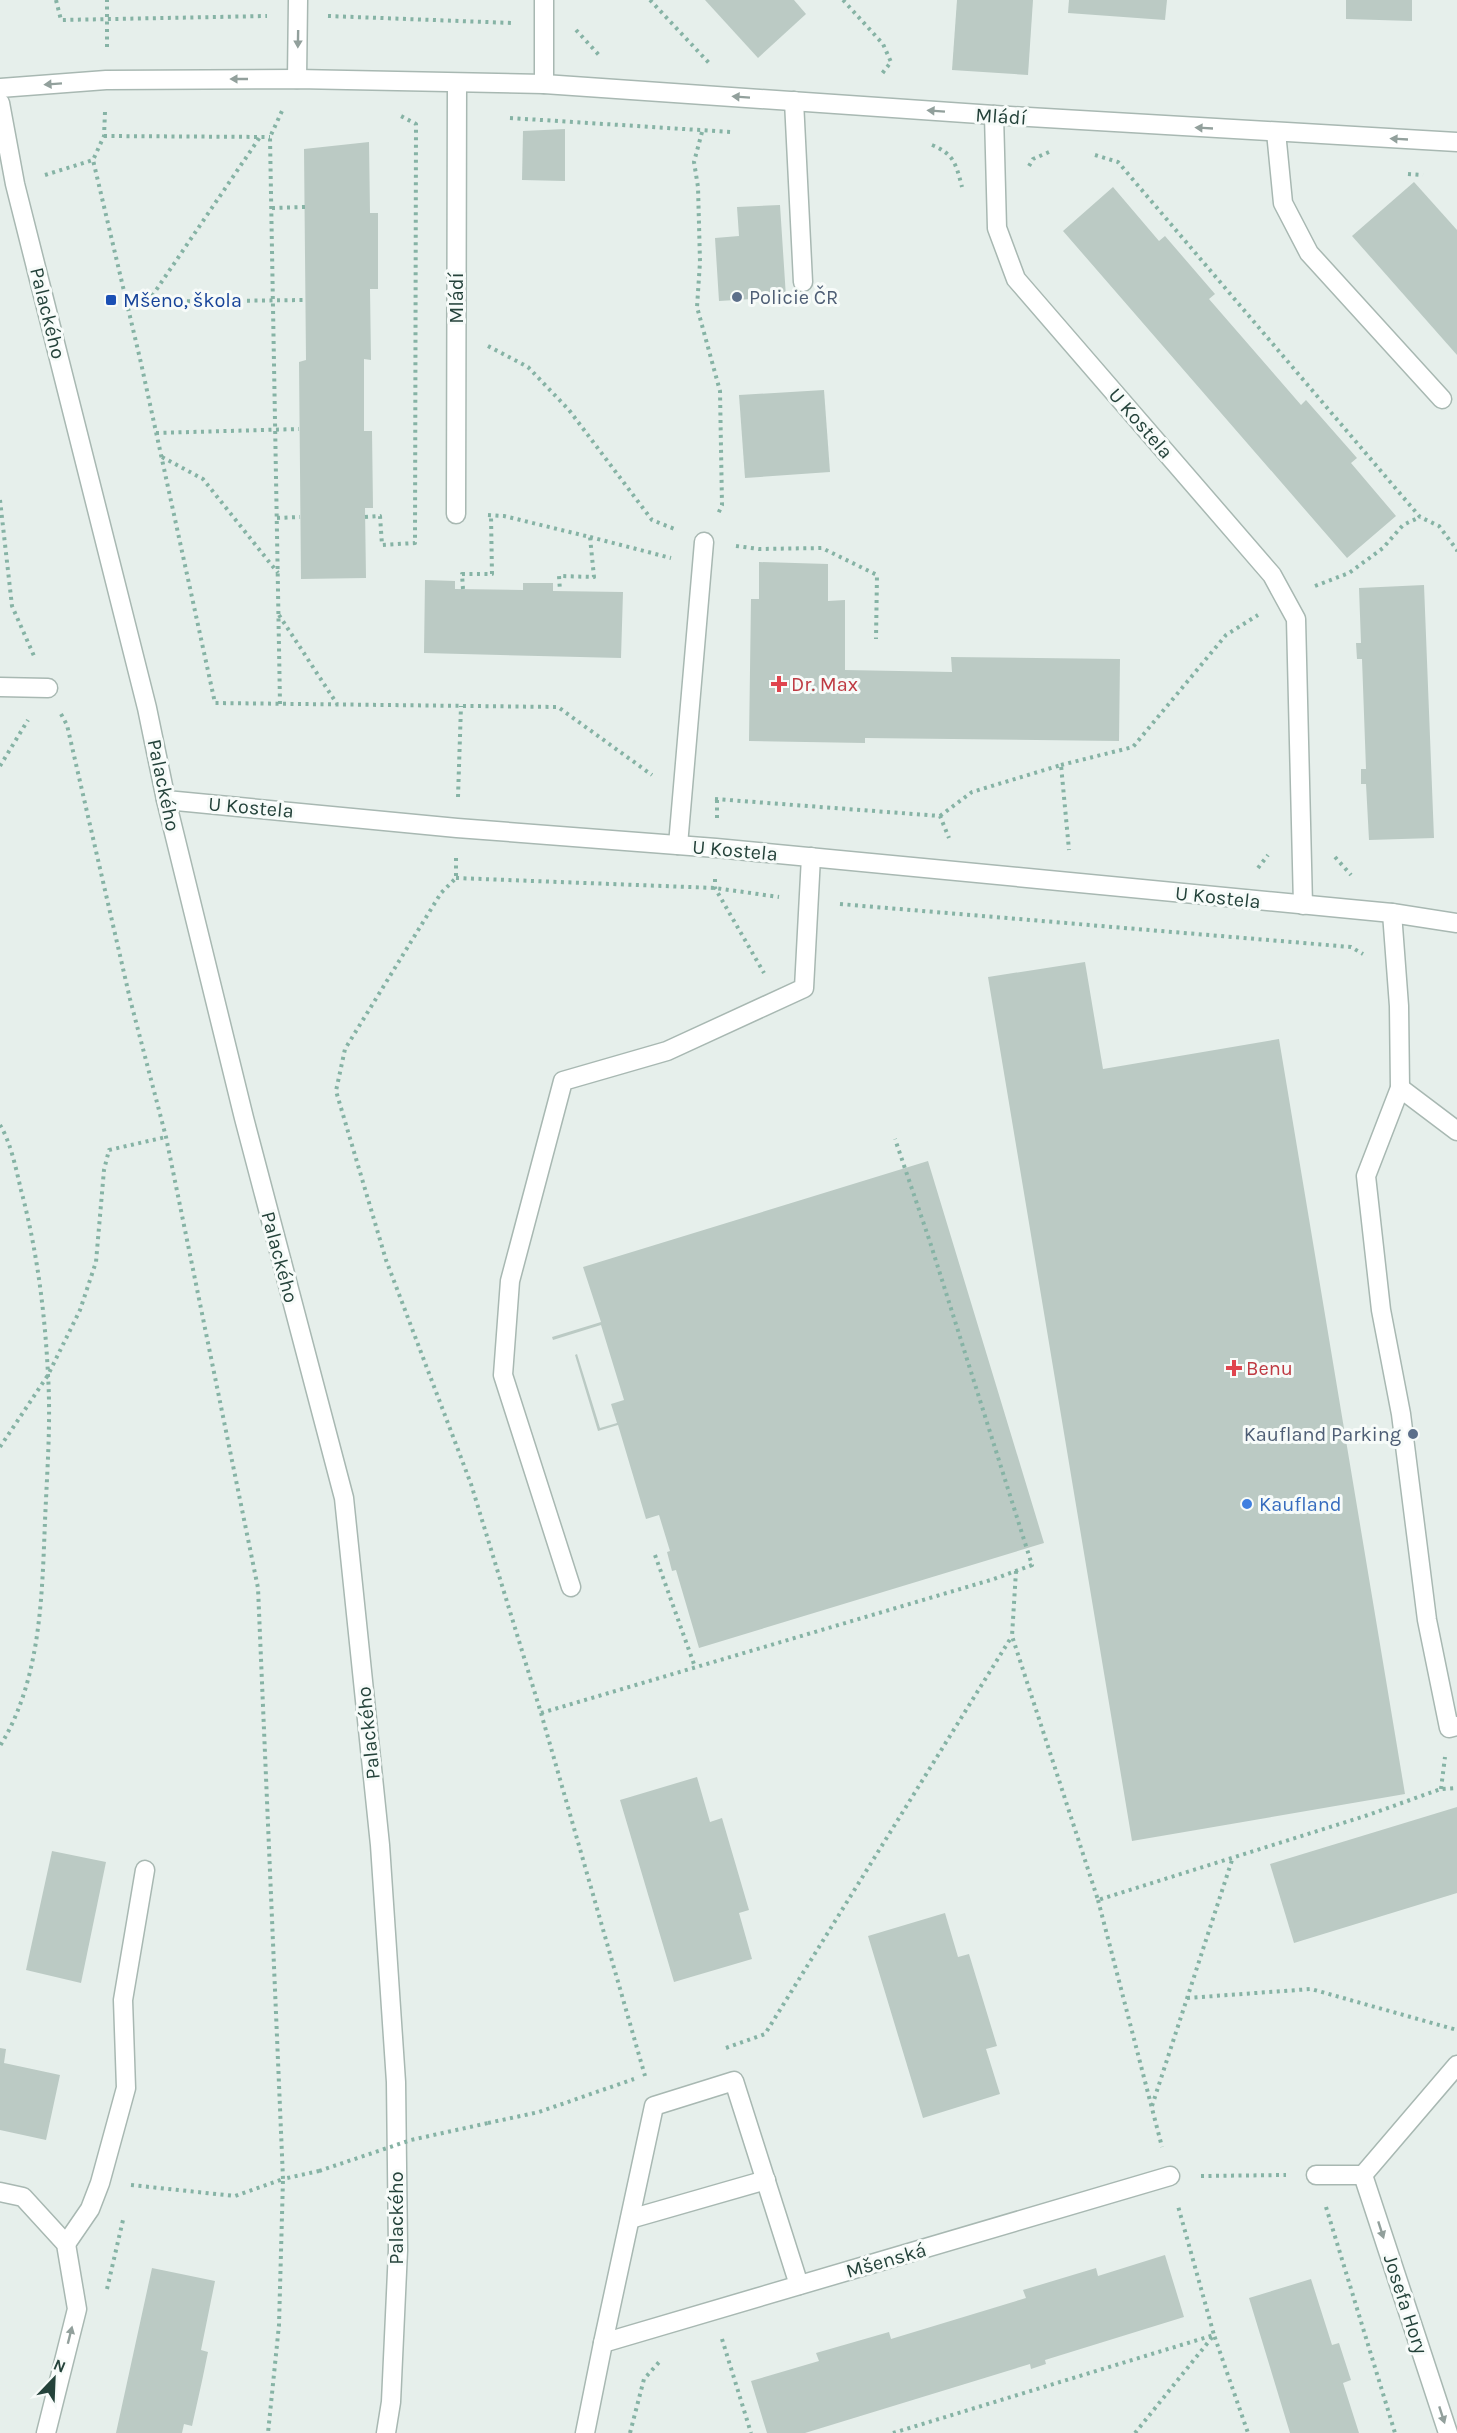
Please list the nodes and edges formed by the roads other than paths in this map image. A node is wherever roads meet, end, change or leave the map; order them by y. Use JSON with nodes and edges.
{"nodes":[{"id":1,"x":544,"y":0,"type":"edge"},
{"id":2,"x":298,"y":7,"type":"edge"},
{"id":3,"x":297,"y":79,"type":"junction"},
{"id":4,"x":457,"y":83,"type":"junction"},
{"id":5,"x":544,"y":84,"type":"junction"},
{"id":6,"x":0,"y":88,"type":"edge"},
{"id":7,"x":794,"y":101,"type":"junction"},
{"id":8,"x":0,"y":103,"type":"edge"},
{"id":9,"x":994,"y":115,"type":"junction"},
{"id":10,"x":1276,"y":132,"type":"junction"},
{"id":11,"x":1457,"y":142,"type":"edge"},
{"id":12,"x":803,"y":282,"type":"dead end"},
{"id":13,"x":1442,"y":399,"type":"dead end"},
{"id":14,"x":456,"y":514,"type":"road end"},
{"id":15,"x":704,"y":542,"type":"road end"},
{"id":16,"x":0,"y":687,"type":"edge"},
{"id":17,"x":48,"y":688,"type":"road end"},
{"id":18,"x":166,"y":800,"type":"junction"},
{"id":19,"x":678,"y":845,"type":"junction"},
{"id":20,"x":811,"y":857,"type":"junction"},
{"id":21,"x":1303,"y":904,"type":"junction"},
{"id":22,"x":1392,"y":913,"type":"junction"},
{"id":23,"x":1457,"y":923,"type":"edge"},
{"id":24,"x":1400,"y":1088,"type":"junction"},
{"id":25,"x":1457,"y":1131,"type":"edge"},
{"id":26,"x":572,"y":1587,"type":"dead end"},
{"id":27,"x":1457,"y":1726,"type":"edge"},
{"id":28,"x":146,"y":1870,"type":"dead end"},
{"id":29,"x":1457,"y":2065,"type":"edge"},
{"id":30,"x":1316,"y":2175,"type":"road end"},
{"id":31,"x":1363,"y":2175,"type":"junction"},
{"id":32,"x":1170,"y":2176,"type":"road end"},
{"id":33,"x":766,"y":2180,"type":"junction"},
{"id":34,"x":0,"y":2192,"type":"edge"},
{"id":35,"x":630,"y":2219,"type":"junction"},
{"id":36,"x":66,"y":2244,"type":"junction"},
{"id":37,"x":799,"y":2285,"type":"junction"},
{"id":38,"x":603,"y":2343,"type":"junction"},
{"id":39,"x":46,"y":2433,"type":"edge"},
{"id":40,"x":386,"y":2433,"type":"edge"},
{"id":41,"x":585,"y":2433,"type":"edge"},
{"id":42,"x":1448,"y":2433,"type":"edge"}],
"edges":[{"from":1,"to":5,"type":"street"},
{"from":2,"to":3,"type":"street","one_way":true},
{"from":3,"to":4,"type":"street","name":"Mládí"},
{"from":3,"to":6,"type":"street","name":"Mládí","one_way":true},
{"from":4,"to":5,"type":"street","name":"Mládí"},
{"from":4,"to":14,"type":"street","name":"Mládí"},
{"from":7,"to":5,"type":"street","name":"Mládí","one_way":true},
{"from":9,"to":7,"type":"street","name":"Mládí","one_way":true},
{"from":7,"to":12,"type":"street"},
{"from":8,"to":18,"type":"street","name":"Palackého"},
{"from":10,"to":9,"type":"street","name":"Mládí","one_way":true},
{"from":9,"to":21,"type":"street","name":"U Kostela"},
{"from":11,"to":10,"type":"street","name":"Mládí","one_way":true},
{"from":10,"to":13,"type":"street"},
{"from":15,"to":19,"type":"street"},
{"from":16,"to":17,"type":"street"},
{"from":18,"to":19,"type":"street","name":"U Kostela"},
{"from":18,"to":40,"type":"street","name":"Palackého"},
{"from":19,"to":20,"type":"street","name":"U Kostela"},
{"from":20,"to":21,"type":"street","name":"U Kostela"},
{"from":20,"to":26,"type":"street"},
{"from":21,"to":22,"type":"street","name":"U Kostela"},
{"from":22,"to":23,"type":"street","name":"U Kostela"},
{"from":22,"to":24,"type":"street"},
{"from":24,"to":25,"type":"street"},
{"from":24,"to":27,"type":"street"},
{"from":28,"to":36,"type":"street"},
{"from":29,"to":31,"type":"street"},
{"from":30,"to":31,"type":"street"},
{"from":31,"to":42,"type":"street","name":"Josefa Hory","one_way":true},
{"from":32,"to":37,"type":"street","name":"Mšenská"},
{"from":33,"to":35,"type":"street"},
{"from":33,"to":35,"type":"street"},
{"from":33,"to":37,"type":"street"},
{"from":34,"to":36,"type":"street"},
{"from":35,"to":38,"type":"street"},
{"from":39,"to":36,"type":"street","one_way":true},
{"from":37,"to":38,"type":"street","name":"Mšenská"},
{"from":38,"to":41,"type":"street"}]}
